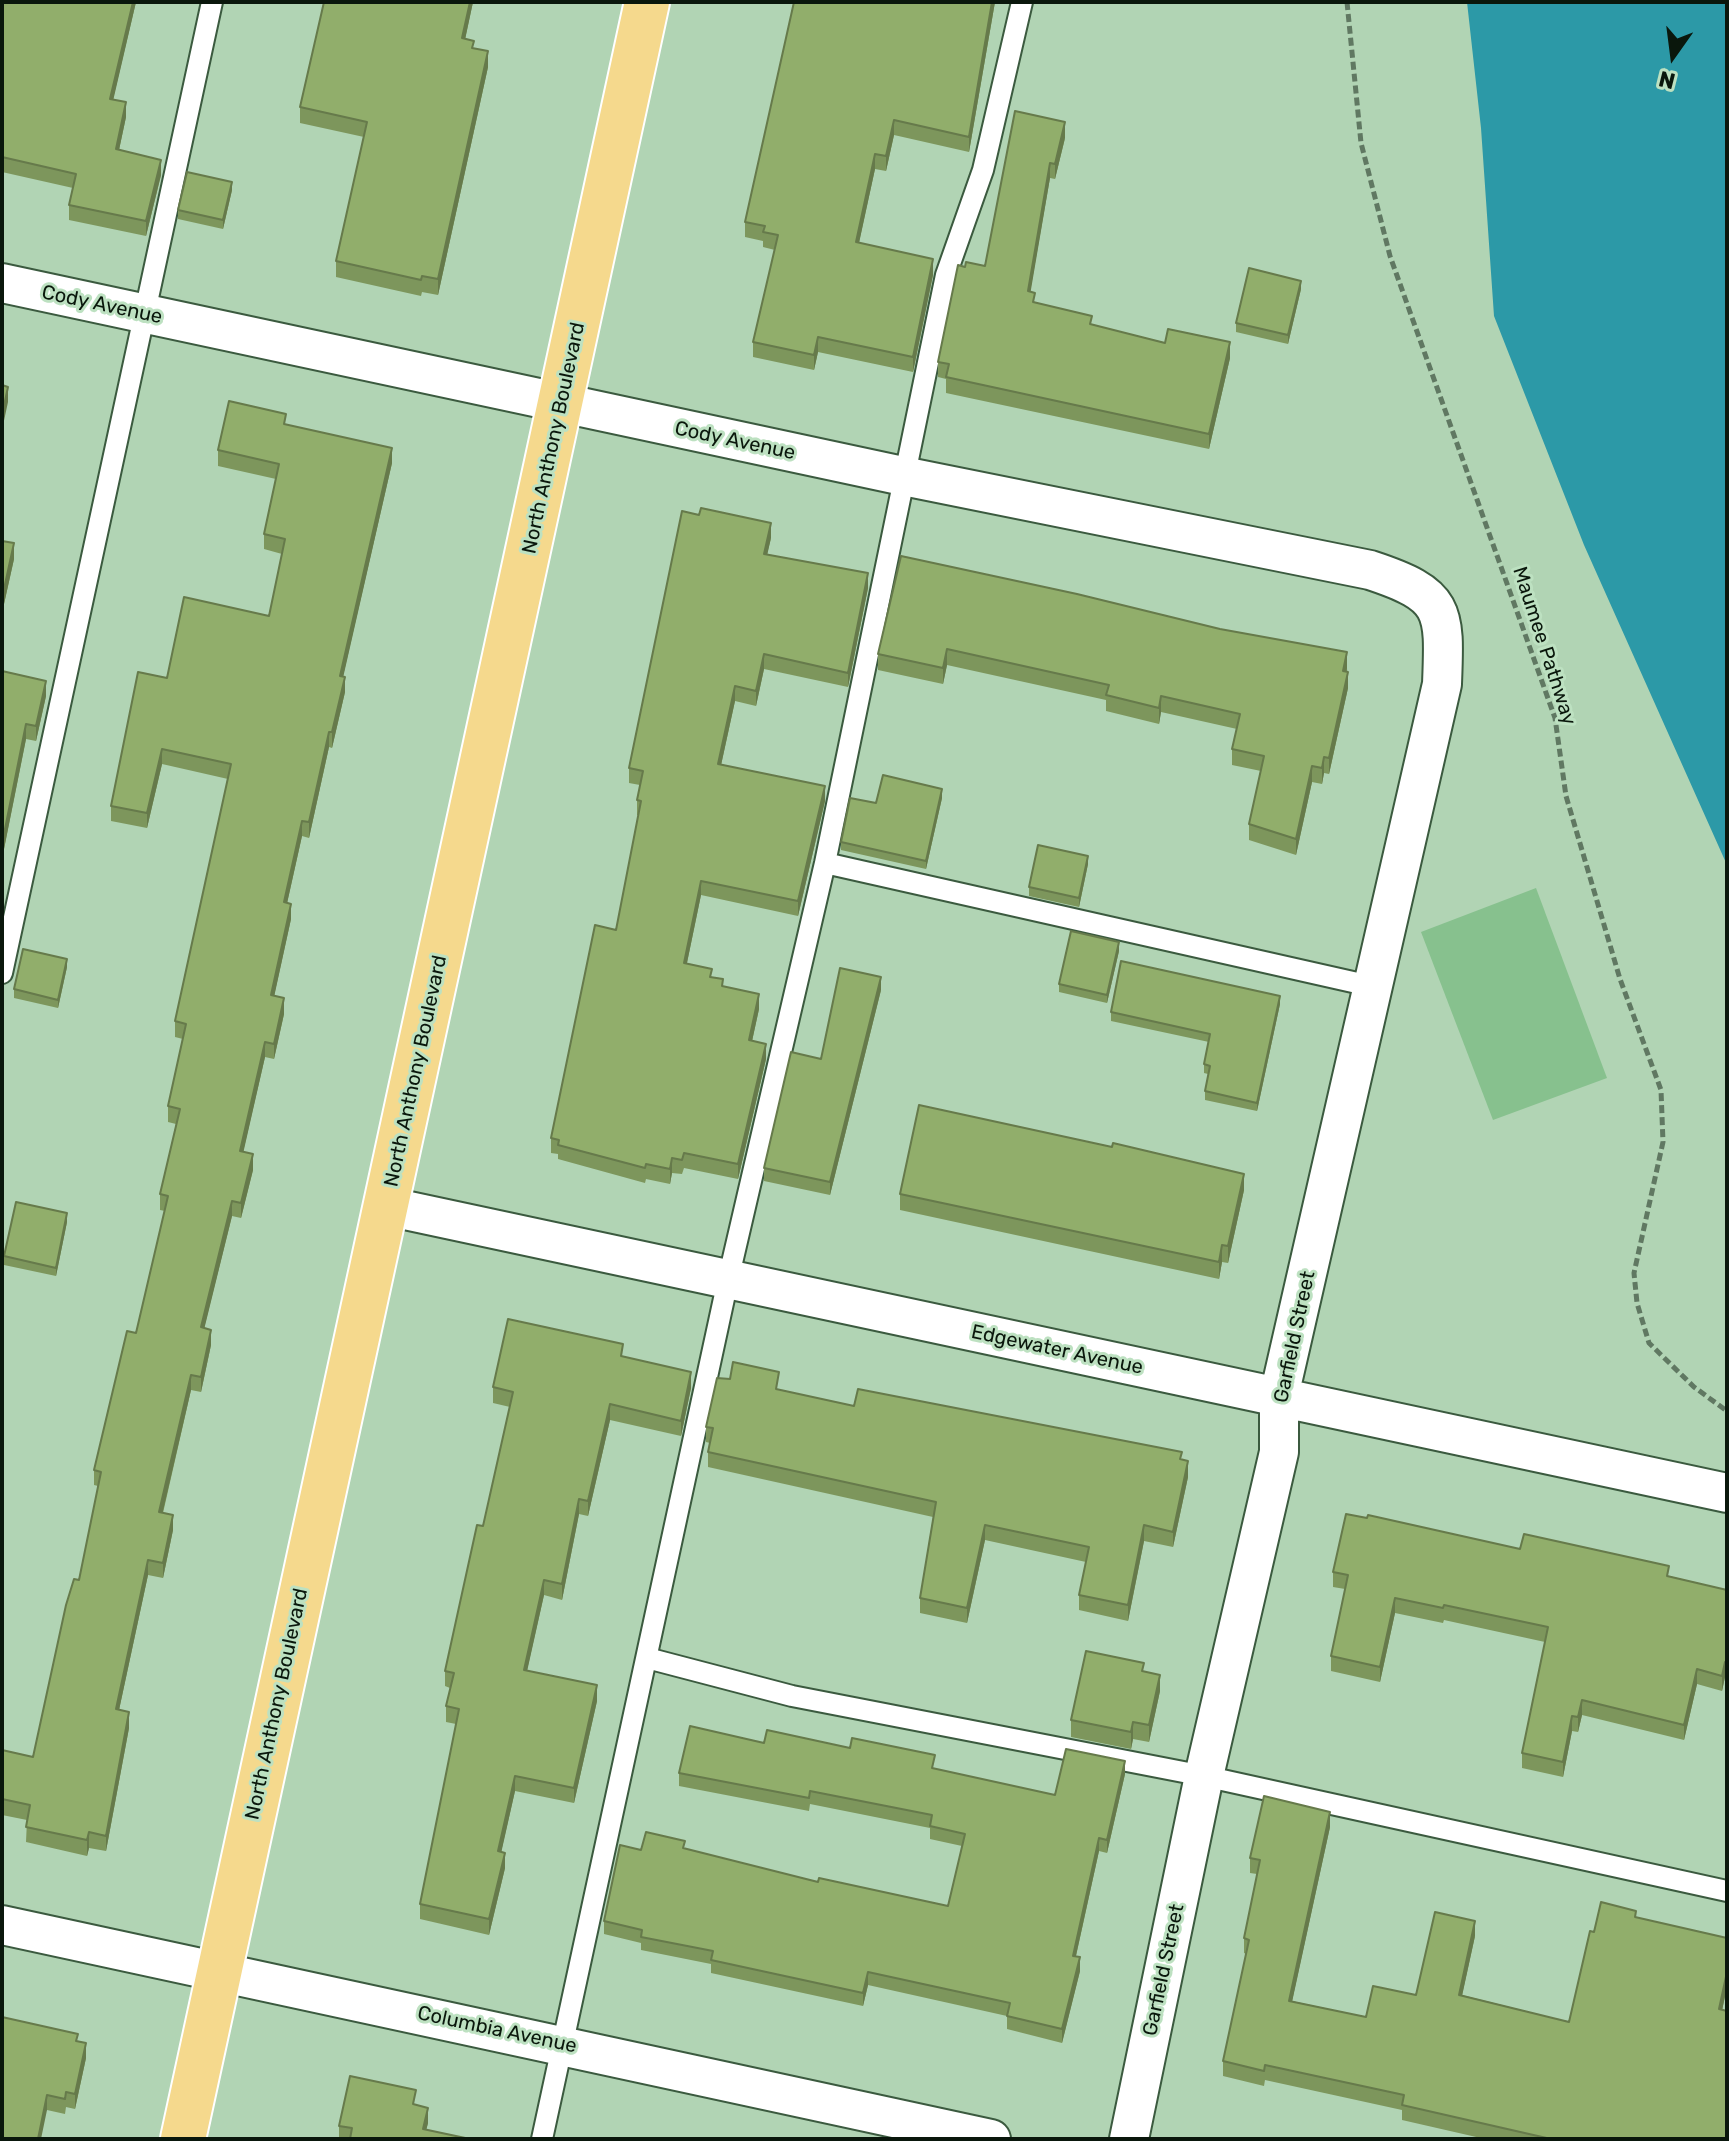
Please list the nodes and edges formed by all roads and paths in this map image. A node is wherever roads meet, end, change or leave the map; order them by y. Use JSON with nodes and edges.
{"nodes":[{"id":1,"x":212,"y":2,"type":"edge"},
{"id":2,"x":647,"y":2,"type":"edge"},
{"id":3,"x":1022,"y":2,"type":"edge"},
{"id":4,"x":1347,"y":2,"type":"edge"},
{"id":5,"x":2,"y":283,"type":"edge"},
{"id":6,"x":143,"y":314,"type":"junction"},
{"id":7,"x":562,"y":404,"type":"junction"},
{"id":8,"x":903,"y":476,"type":"junction"},
{"id":9,"x":1444,"y":630,"type":"joint"},
{"id":10,"x":825,"y":863,"type":"junction"},
{"id":11,"x":2,"y":973,"type":"edge"},
{"id":12,"x":1375,"y":987,"type":"junction"},
{"id":13,"x":386,"y":1206,"type":"junction"},
{"id":14,"x":728,"y":1280,"type":"junction"},
{"id":15,"x":1279,"y":1396,"type":"junction"},
{"id":16,"x":1727,"y":1411,"type":"edge"},
{"id":17,"x":1727,"y":1493,"type":"edge"},
{"id":18,"x":647,"y":1658,"type":"junction"},
{"id":19,"x":1204,"y":1776,"type":"junction"},
{"id":20,"x":1727,"y":1891,"type":"edge"},
{"id":21,"x":2,"y":1925,"type":"edge"},
{"id":22,"x":219,"y":1969,"type":"junction"},
{"id":23,"x":561,"y":2045,"type":"junction"},
{"id":24,"x":183,"y":2139,"type":"edge"},
{"id":25,"x":542,"y":2139,"type":"edge"},
{"id":26,"x":991,"y":2139,"type":"edge"},
{"id":27,"x":1129,"y":2139,"type":"edge"}],
"edges":[{"from":1,"to":6,"type":"lane"},
{"from":2,"to":7,"type":"main road","name":"North Anthony Boulevard"},
{"from":3,"to":8,"type":"lane"},
{"from":4,"to":16,"type":"path","name":"Maumee Pathway"},
{"from":5,"to":6,"type":"street","name":"Cody Avenue"},
{"from":6,"to":7,"type":"street","name":"Cody Avenue"},
{"from":6,"to":11,"type":"lane"},
{"from":7,"to":8,"type":"street","name":"Cody Avenue"},
{"from":7,"to":13,"type":"main road","name":"North Anthony Boulevard"},
{"from":8,"to":9,"type":"street","name":"Cody Avenue"},
{"from":8,"to":10,"type":"lane"},
{"from":9,"to":12,"type":"street","name":"Garfield Street"},
{"from":10,"to":12,"type":"lane"},
{"from":10,"to":14,"type":"lane"},
{"from":12,"to":15,"type":"street","name":"Garfield Street"},
{"from":13,"to":14,"type":"street","name":"Edgewater Avenue"},
{"from":13,"to":22,"type":"main road","name":"North Anthony Boulevard"},
{"from":14,"to":15,"type":"street","name":"Edgewater Avenue"},
{"from":14,"to":18,"type":"lane"},
{"from":15,"to":17,"type":"street","name":"Edgewater Avenue"},
{"from":15,"to":19,"type":"street","name":"Garfield Street"},
{"from":18,"to":19,"type":"lane"},
{"from":18,"to":23,"type":"lane"},
{"from":19,"to":20,"type":"lane"},
{"from":19,"to":27,"type":"street","name":"Garfield Street"},
{"from":21,"to":22,"type":"street","name":"Columbia Avenue"},
{"from":22,"to":23,"type":"street","name":"Columbia Avenue"},
{"from":22,"to":24,"type":"main road","name":"North Anthony Boulevard"},
{"from":23,"to":25,"type":"lane"},
{"from":23,"to":26,"type":"street","name":"Columbia Avenue"}]}
